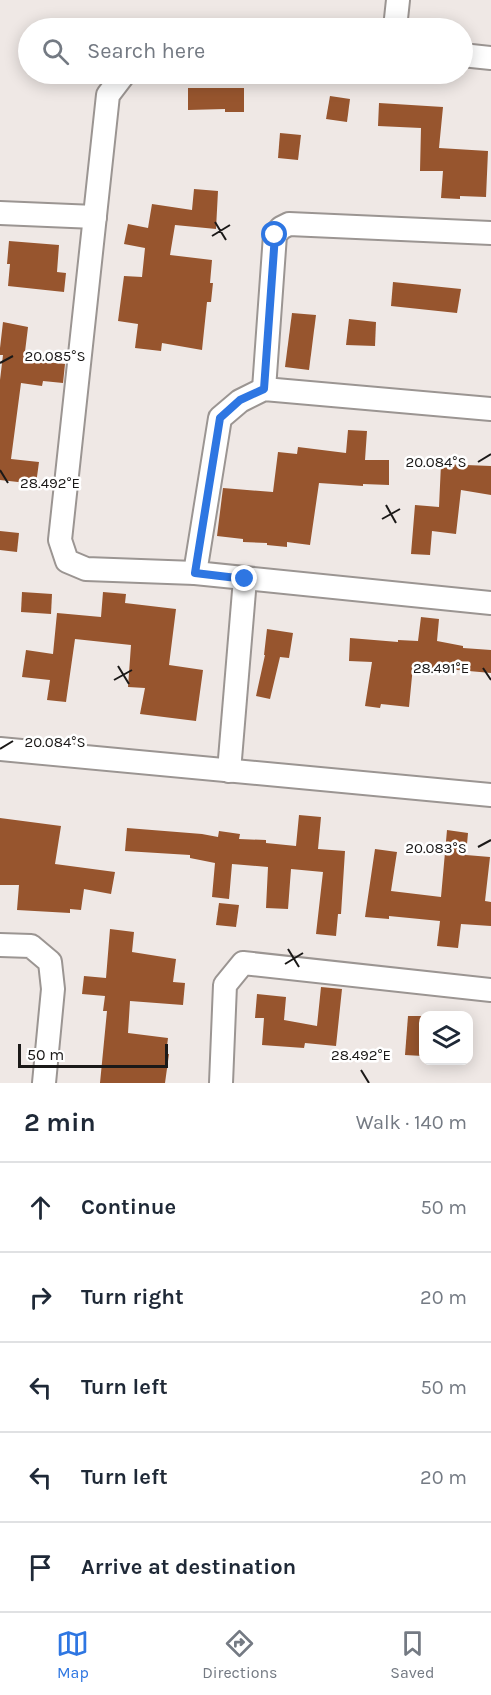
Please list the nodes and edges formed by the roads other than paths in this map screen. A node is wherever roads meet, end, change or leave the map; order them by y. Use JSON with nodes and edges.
{"nodes":[{"id":1,"x":398,"y":0,"type":"edge"},
{"id":2,"x":396,"y":18,"type":"edge"},
{"id":3,"x":473,"y":57,"type":"edge"},
{"id":4,"x":491,"y":58,"type":"edge"},
{"id":5,"x":116,"y":84,"type":"edge"},
{"id":6,"x":0,"y":213,"type":"edge"},
{"id":7,"x":95,"y":217,"type":"junction"},
{"id":8,"x":491,"y":233,"type":"edge"},
{"id":9,"x":264,"y":389,"type":"junction"},
{"id":10,"x":491,"y":409,"type":"edge"},
{"id":11,"x":195,"y":573,"type":"junction"},
{"id":12,"x":245,"y":579,"type":"junction"},
{"id":13,"x":491,"y":603,"type":"edge"},
{"id":14,"x":0,"y":749,"type":"edge"},
{"id":15,"x":229,"y":771,"type":"junction"},
{"id":16,"x":491,"y":795,"type":"edge"},
{"id":17,"x":0,"y":945,"type":"edge"},
{"id":18,"x":491,"y":990,"type":"edge"},
{"id":19,"x":44,"y":1083,"type":"edge"},
{"id":20,"x":221,"y":1083,"type":"edge"}],
"edges":[{"from":1,"to":2,"type":"street"},
{"from":3,"to":4,"type":"street"},
{"from":5,"to":7,"type":"street"},
{"from":6,"to":7,"type":"street"},
{"from":7,"to":11,"type":"street"},
{"from":8,"to":9,"type":"street"},
{"from":9,"to":10,"type":"street"},
{"from":9,"to":11,"type":"street"},
{"from":11,"to":12,"type":"street"},
{"from":12,"to":13,"type":"street"},
{"from":12,"to":15,"type":"street"},
{"from":14,"to":15,"type":"street"},
{"from":15,"to":16,"type":"street"},
{"from":17,"to":19,"type":"street"},
{"from":18,"to":20,"type":"street"}]}
